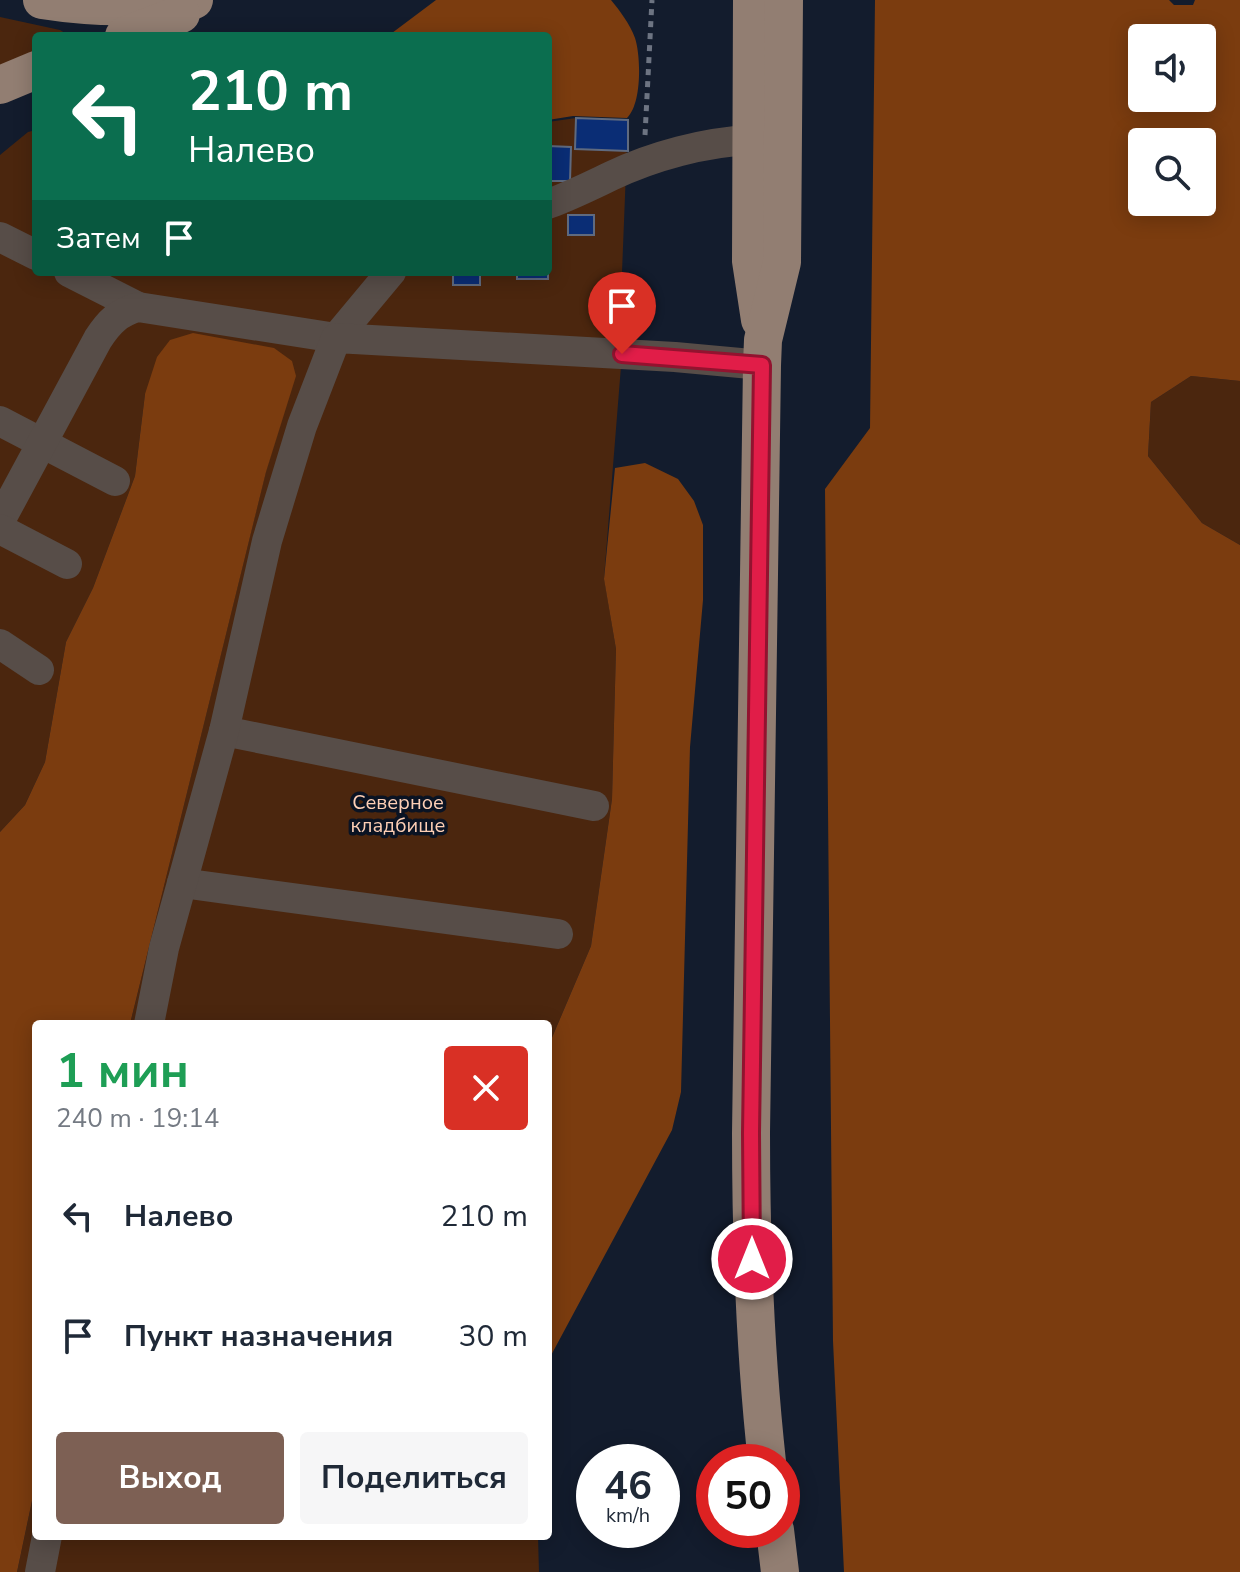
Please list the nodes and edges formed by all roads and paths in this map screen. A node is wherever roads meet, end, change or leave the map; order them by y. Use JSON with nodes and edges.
{"nodes":[{"id":1,"x":42,"y":0,"type":"edge"},
{"id":2,"x":194,"y":0,"type":"edge"},
{"id":3,"x":216,"y":0,"type":"edge"},
{"id":4,"x":652,"y":0,"type":"edge"},
{"id":5,"x":752,"y":0,"type":"edge"},
{"id":6,"x":784,"y":0,"type":"edge"},
{"id":7,"x":134,"y":32,"type":"edge"},
{"id":8,"x":32,"y":72,"type":"edge"},
{"id":9,"x":0,"y":85,"type":"edge"},
{"id":10,"x":767,"y":140,"type":"junction"},
{"id":11,"x":645,"y":149,"type":"dead end"},
{"id":12,"x":552,"y":203,"type":"edge"},
{"id":13,"x":0,"y":237,"type":"edge"},
{"id":14,"x":32,"y":253,"type":"edge"},
{"id":15,"x":77,"y":276,"type":"edge"},
{"id":16,"x":388,"y":276,"type":"edge"},
{"id":17,"x":138,"y":307,"type":"junction"},
{"id":18,"x":336,"y":338,"type":"junction"},
{"id":19,"x":763,"y":352,"type":"junction"},
{"id":20,"x":0,"y":421,"type":"edge"},
{"id":21,"x":42,"y":442,"type":"junction"},
{"id":22,"x":115,"y":481,"type":"dead end"},
{"id":23,"x":0,"y":521,"type":"edge"},
{"id":24,"x":0,"y":529,"type":"edge"},
{"id":25,"x":67,"y":564,"type":"dead end"},
{"id":26,"x":0,"y":644,"type":"edge"},
{"id":27,"x":39,"y":670,"type":"dead end"},
{"id":28,"x":224,"y":731,"type":"junction"},
{"id":29,"x":594,"y":806,"type":"dead end"},
{"id":30,"x":182,"y":883,"type":"junction"},
{"id":31,"x":558,"y":934,"type":"dead end"},
{"id":32,"x":150,"y":1020,"type":"edge"},
{"id":33,"x":765,"y":1444,"type":"edge"},
{"id":34,"x":46,"y":1540,"type":"edge"},
{"id":35,"x":777,"y":1548,"type":"edge"},
{"id":36,"x":40,"y":1572,"type":"edge"},
{"id":37,"x":780,"y":1572,"type":"edge"}],
"edges":[{"from":1,"to":2,"type":"main road"},
{"from":3,"to":7,"type":"main road"},
{"from":4,"to":11,"type":"path"},
{"from":5,"to":10,"type":"main road"},
{"from":6,"to":10,"type":"main road"},
{"from":8,"to":9,"type":"main road"},
{"from":10,"to":12,"type":"street"},
{"from":10,"to":19,"type":"main road"},
{"from":13,"to":14,"type":"street"},
{"from":15,"to":17,"type":"street"},
{"from":16,"to":18,"type":"street"},
{"from":17,"to":18,"type":"street"},
{"from":17,"to":21,"type":"street"},
{"from":18,"to":19,"type":"street"},
{"from":18,"to":28,"type":"street"},
{"from":19,"to":33,"type":"main road"},
{"from":20,"to":21,"type":"street"},
{"from":21,"to":22,"type":"street"},
{"from":21,"to":23,"type":"street"},
{"from":24,"to":25,"type":"street"},
{"from":26,"to":27,"type":"street"},
{"from":28,"to":29,"type":"street"},
{"from":28,"to":30,"type":"street"},
{"from":30,"to":31,"type":"street"},
{"from":30,"to":32,"type":"street"},
{"from":34,"to":36,"type":"street"},
{"from":35,"to":37,"type":"main road"}]}
